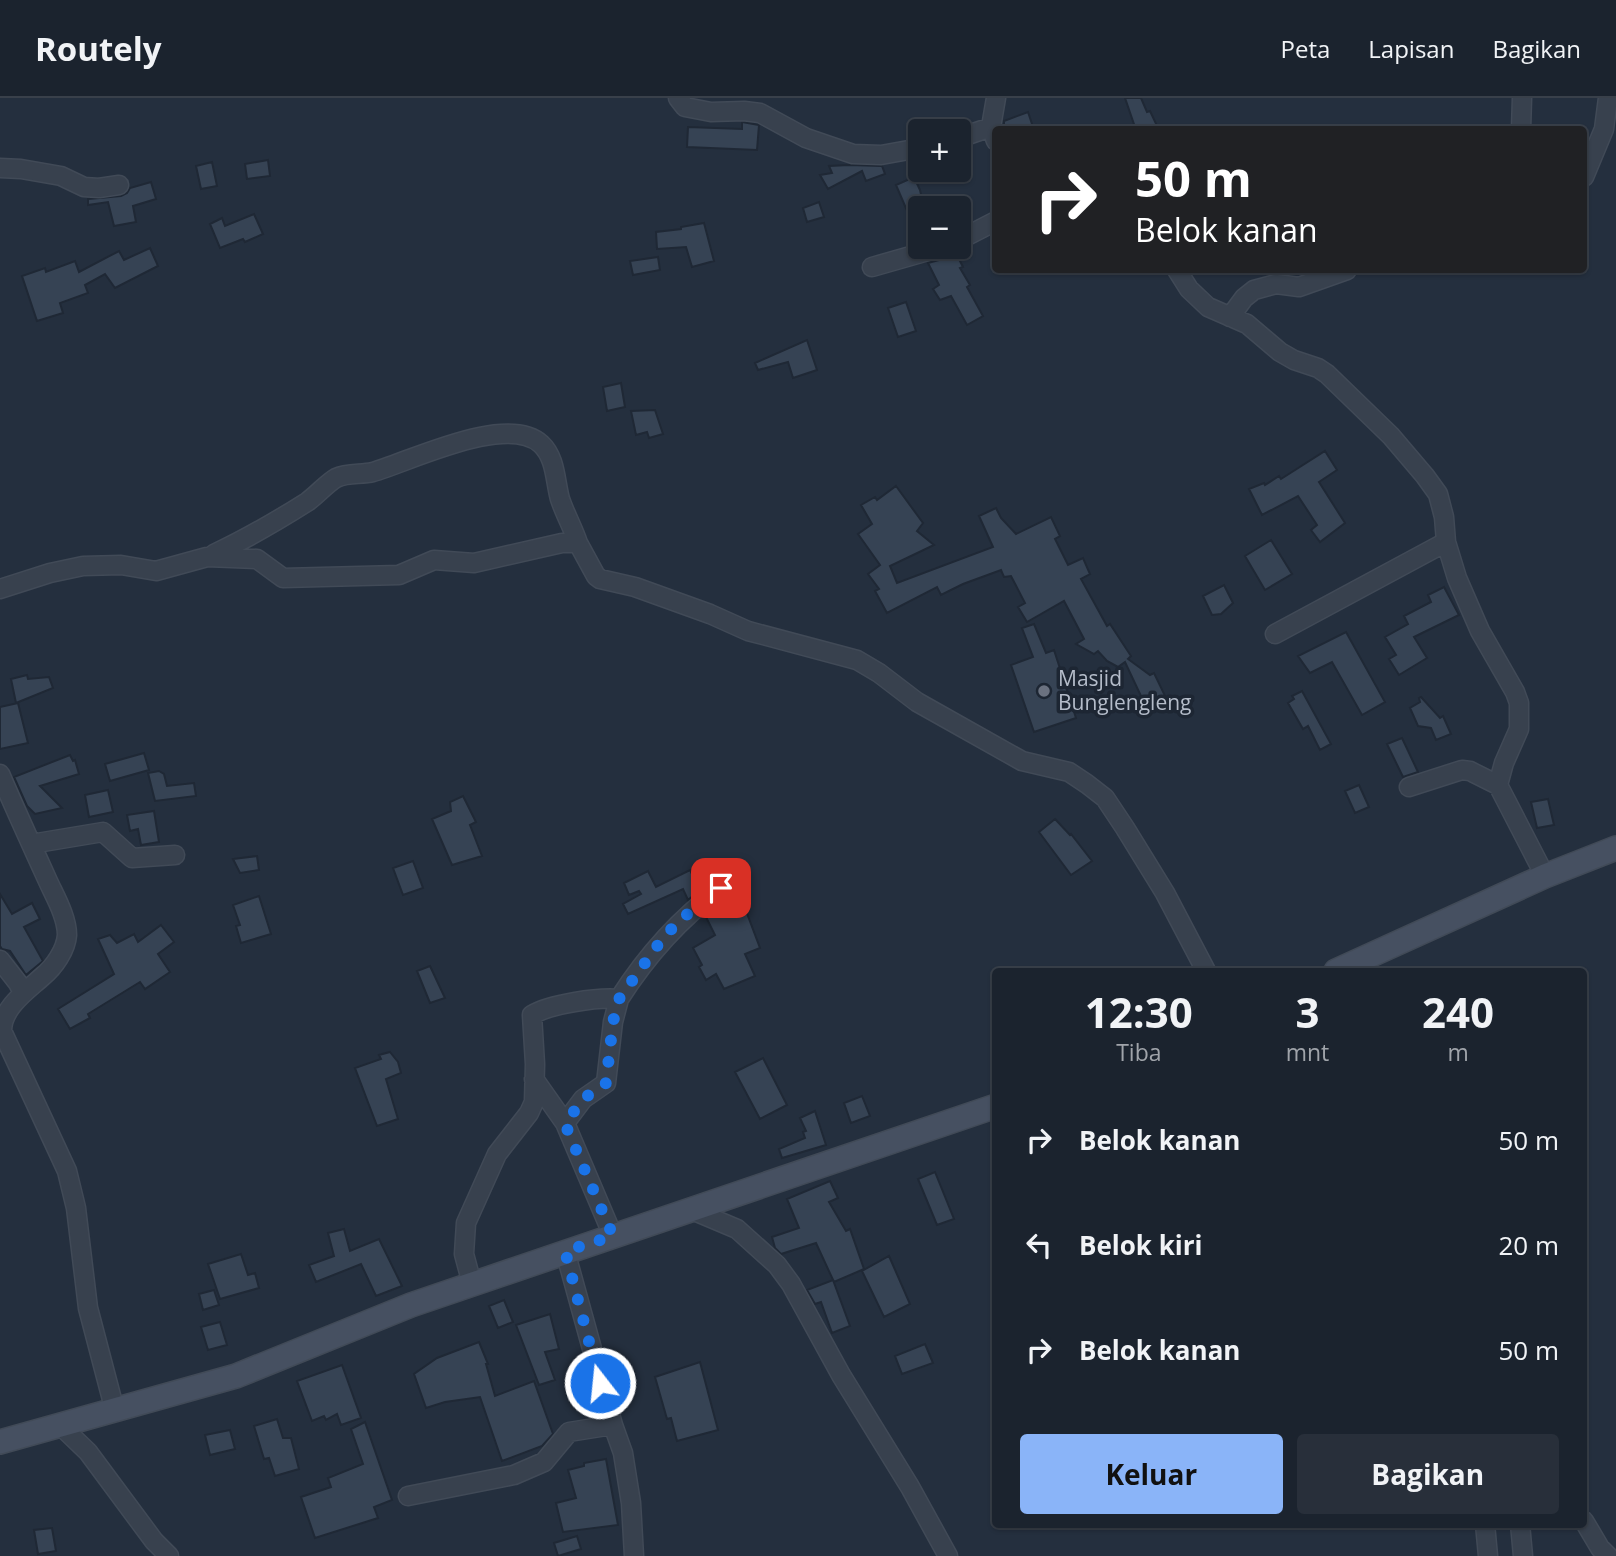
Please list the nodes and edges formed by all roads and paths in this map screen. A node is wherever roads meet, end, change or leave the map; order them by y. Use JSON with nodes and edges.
{"nodes":[{"id":1,"x":678,"y":98,"type":"edge"},
{"id":2,"x":996,"y":98,"type":"edge"},
{"id":3,"x":1522,"y":98,"type":"edge"},
{"id":4,"x":1608,"y":98,"type":"edge"},
{"id":5,"x":994,"y":126,"type":"edge"},
{"id":6,"x":1521,"y":126,"type":"edge"},
{"id":7,"x":992,"y":134,"type":"edge"},
{"id":8,"x":971,"y":137,"type":"edge"},
{"id":9,"x":908,"y":150,"type":"edge"},
{"id":10,"x":0,"y":168,"type":"edge"},
{"id":11,"x":1587,"y":170,"type":"edge"},
{"id":12,"x":119,"y":185,"type":"dead end"},
{"id":13,"x":992,"y":223,"type":"edge"},
{"id":14,"x":971,"y":234,"type":"edge"},
{"id":15,"x":908,"y":257,"type":"edge"},
{"id":16,"x":872,"y":267,"type":"dead end"},
{"id":17,"x":1179,"y":273,"type":"edge"},
{"id":18,"x":1339,"y":273,"type":"edge"},
{"id":19,"x":1230,"y":317,"type":"junction"},
{"id":20,"x":1446,"y":542,"type":"junction"},
{"id":21,"x":578,"y":543,"type":"junction"},
{"id":22,"x":207,"y":557,"type":"junction"},
{"id":23,"x":0,"y":589,"type":"edge"},
{"id":24,"x":1275,"y":634,"type":"dead end"},
{"id":25,"x":0,"y":774,"type":"edge"},
{"id":26,"x":1498,"y":785,"type":"junction"},
{"id":27,"x":1409,"y":787,"type":"dead end"},
{"id":28,"x":31,"y":844,"type":"junction"},
{"id":29,"x":1616,"y":848,"type":"edge"},
{"id":30,"x":175,"y":855,"type":"dead end"},
{"id":31,"x":1545,"y":876,"type":"junction"},
{"id":32,"x":721,"y":888,"type":"dead end"},
{"id":33,"x":0,"y":960,"type":"edge"},
{"id":34,"x":1204,"y":968,"type":"edge"},
{"id":35,"x":1343,"y":968,"type":"edge"},
{"id":36,"x":23,"y":993,"type":"junction"},
{"id":37,"x":619,"y":999,"type":"junction"},
{"id":38,"x":1,"y":1025,"type":"edge"},
{"id":39,"x":534,"y":1079,"type":"junction"},
{"id":40,"x":992,"y":1107,"type":"edge"},
{"id":41,"x":565,"y":1124,"type":"junction"},
{"id":42,"x":692,"y":1210,"type":"junction"},
{"id":43,"x":613,"y":1236,"type":"junction"},
{"id":44,"x":565,"y":1251,"type":"junction"},
{"id":45,"x":472,"y":1284,"type":"junction"},
{"id":46,"x":115,"y":1411,"type":"junction"},
{"id":47,"x":612,"y":1425,"type":"junction"},
{"id":48,"x":61,"y":1426,"type":"junction"},
{"id":49,"x":0,"y":1442,"type":"edge"},
{"id":50,"x":408,"y":1496,"type":"dead end"},
{"id":51,"x":1587,"y":1526,"type":"edge"},
{"id":52,"x":1485,"y":1528,"type":"edge"},
{"id":53,"x":1520,"y":1528,"type":"edge"},
{"id":54,"x":169,"y":1556,"type":"edge"},
{"id":55,"x":634,"y":1556,"type":"edge"},
{"id":56,"x":948,"y":1556,"type":"edge"},
{"id":57,"x":1488,"y":1556,"type":"edge"},
{"id":58,"x":1523,"y":1556,"type":"edge"},
{"id":59,"x":1608,"y":1556,"type":"edge"}],
"edges":[{"from":1,"to":9,"type":"street"},
{"from":2,"to":5,"type":"street"},
{"from":3,"to":6,"type":"street"},
{"from":4,"to":11,"type":"street"},
{"from":7,"to":8,"type":"street"},
{"from":10,"to":12,"type":"street"},
{"from":13,"to":14,"type":"street"},
{"from":15,"to":16,"type":"street"},
{"from":17,"to":19,"type":"street"},
{"from":18,"to":19,"type":"street"},
{"from":19,"to":20,"type":"street"},
{"from":20,"to":24,"type":"street"},
{"from":20,"to":26,"type":"street"},
{"from":21,"to":22,"type":"street"},
{"from":21,"to":22,"type":"street"},
{"from":21,"to":34,"type":"street"},
{"from":22,"to":23,"type":"street"},
{"from":25,"to":28,"type":"street"},
{"from":26,"to":27,"type":"street"},
{"from":26,"to":31,"type":"street"},
{"from":28,"to":30,"type":"street"},
{"from":28,"to":36,"type":"street"},
{"from":29,"to":31,"type":"street"},
{"from":31,"to":35,"type":"street"},
{"from":32,"to":37,"type":"street"},
{"from":33,"to":36,"type":"street"},
{"from":36,"to":38,"type":"street"},
{"from":37,"to":39,"type":"street"},
{"from":37,"to":41,"type":"street"},
{"from":38,"to":46,"type":"street"},
{"from":39,"to":41,"type":"street"},
{"from":39,"to":45,"type":"street"},
{"from":40,"to":42,"type":"street"},
{"from":41,"to":43,"type":"street"},
{"from":42,"to":43,"type":"street"},
{"from":42,"to":56,"type":"street"},
{"from":43,"to":44,"type":"street"},
{"from":44,"to":45,"type":"street"},
{"from":44,"to":47,"type":"street"},
{"from":45,"to":46,"type":"street"},
{"from":46,"to":48,"type":"street"},
{"from":47,"to":50,"type":"street"},
{"from":47,"to":55,"type":"street"},
{"from":48,"to":49,"type":"street"},
{"from":48,"to":54,"type":"street"},
{"from":51,"to":59,"type":"street"},
{"from":52,"to":57,"type":"street"},
{"from":53,"to":58,"type":"street"}]}
